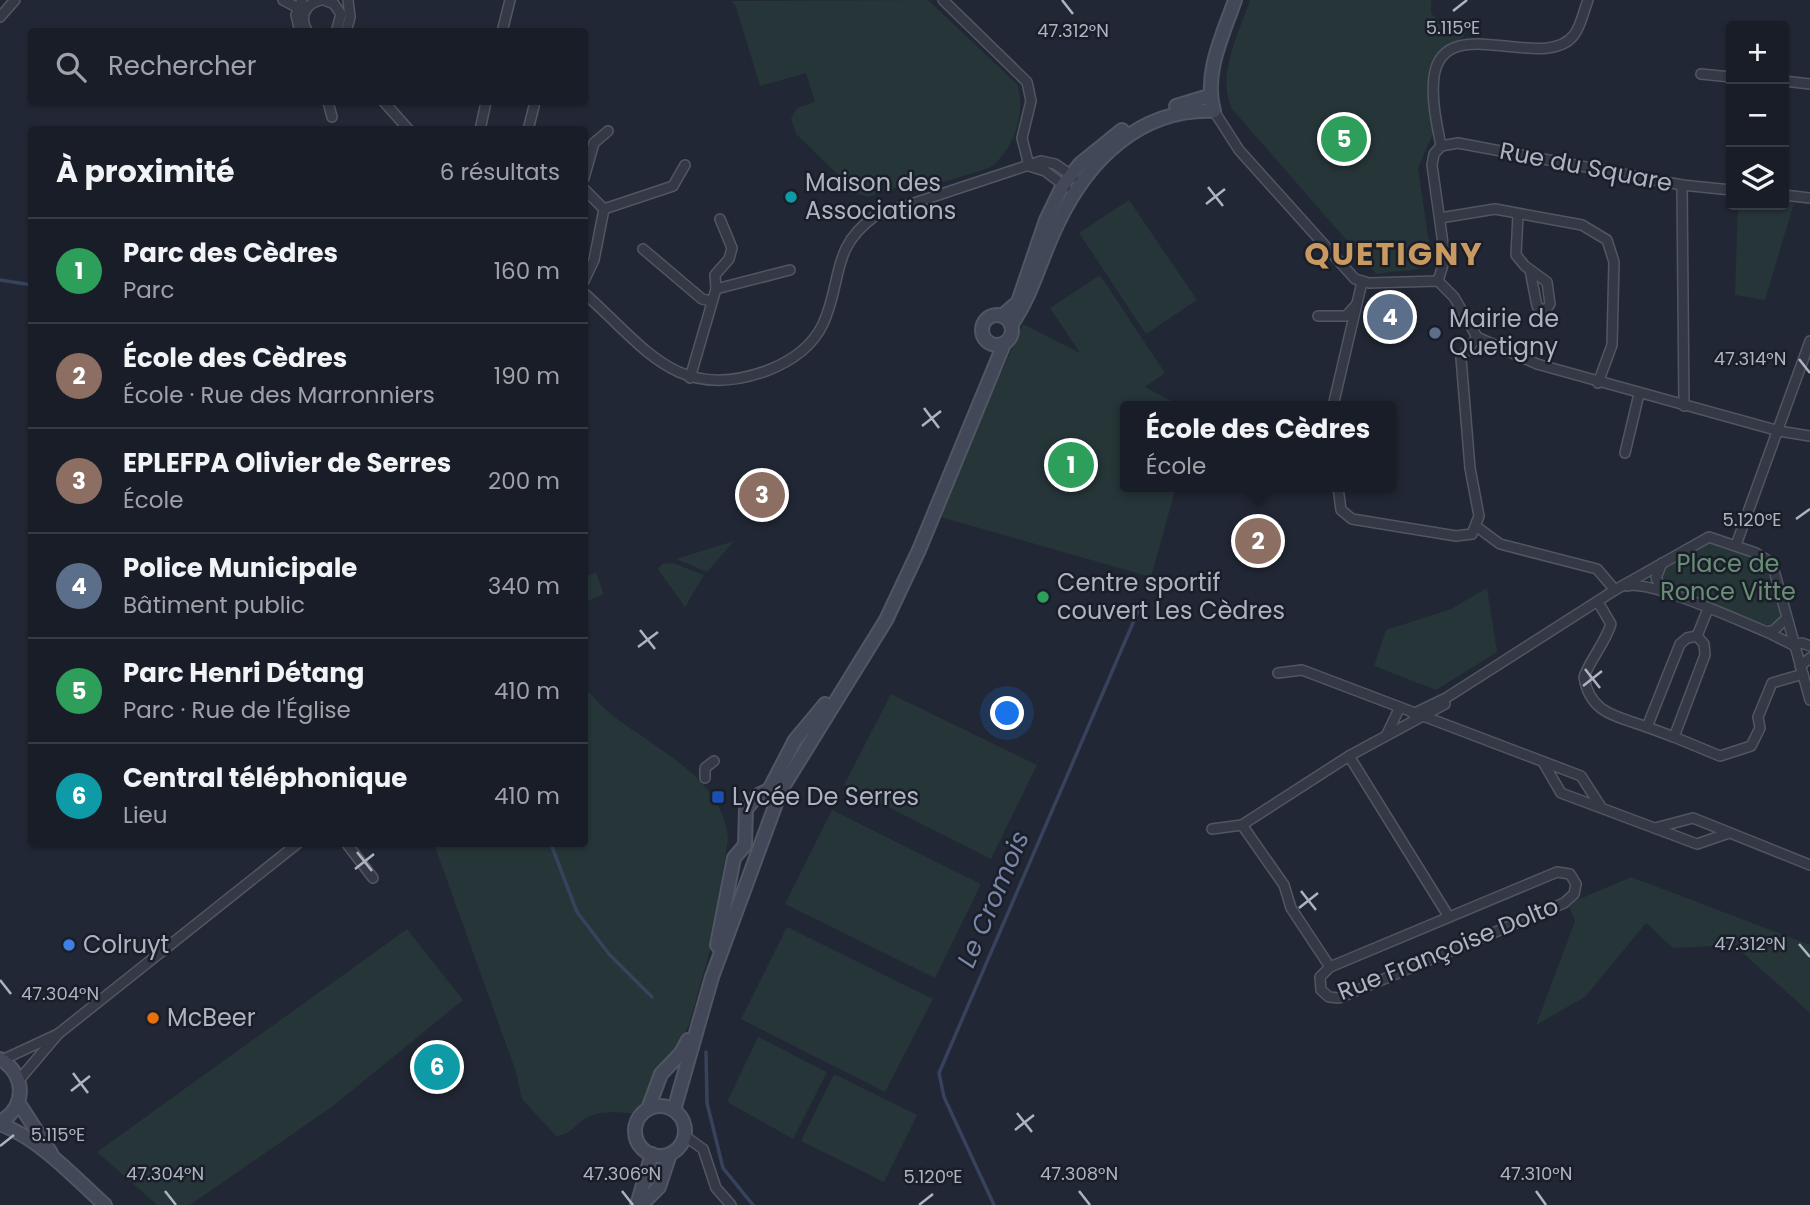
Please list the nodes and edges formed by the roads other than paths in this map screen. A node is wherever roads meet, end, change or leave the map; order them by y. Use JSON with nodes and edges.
{"nodes":[{"id":1,"x":15,"y":0,"type":"edge"},
{"id":2,"x":284,"y":0,"type":"edge"},
{"id":3,"x":320,"y":0,"type":"edge"},
{"id":4,"x":341,"y":0,"type":"edge"},
{"id":5,"x":348,"y":0,"type":"edge"},
{"id":6,"x":510,"y":0,"type":"edge"},
{"id":7,"x":943,"y":0,"type":"edge"},
{"id":8,"x":1235,"y":0,"type":"edge"},
{"id":9,"x":1588,"y":0,"type":"edge"},
{"id":10,"x":302,"y":6,"type":"edge"},
{"id":11,"x":0,"y":17,"type":"edge"},
{"id":12,"x":341,"y":17,"type":"junction"},
{"id":13,"x":298,"y":28,"type":"edge"},
{"id":14,"x":306,"y":28,"type":"edge"},
{"id":15,"x":337,"y":28,"type":"edge"},
{"id":16,"x":345,"y":28,"type":"edge"},
{"id":17,"x":347,"y":28,"type":"edge"},
{"id":18,"x":503,"y":28,"type":"edge"},
{"id":19,"x":1701,"y":74,"type":"dead end"},
{"id":20,"x":1726,"y":76,"type":"edge"},
{"id":21,"x":1789,"y":82,"type":"edge"},
{"id":22,"x":1810,"y":84,"type":"edge"},
{"id":23,"x":1209,"y":96,"type":"junction"},
{"id":24,"x":329,"y":105,"type":"edge"},
{"id":25,"x":333,"y":105,"type":"edge"},
{"id":26,"x":387,"y":105,"type":"edge"},
{"id":27,"x":485,"y":105,"type":"edge"},
{"id":28,"x":534,"y":105,"type":"edge"},
{"id":29,"x":1213,"y":111,"type":"junction"},
{"id":30,"x":405,"y":126,"type":"edge"},
{"id":31,"x":481,"y":126,"type":"edge"},
{"id":32,"x":529,"y":126,"type":"edge"},
{"id":33,"x":608,"y":131,"type":"dead end"},
{"id":34,"x":1441,"y":146,"type":"junction"},
{"id":35,"x":588,"y":164,"type":"edge"},
{"id":36,"x":685,"y":165,"type":"dead end"},
{"id":37,"x":1029,"y":166,"type":"junction"},
{"id":38,"x":1072,"y":183,"type":"junction"},
{"id":39,"x":1682,"y":185,"type":"junction"},
{"id":40,"x":1726,"y":189,"type":"edge"},
{"id":41,"x":588,"y":192,"type":"edge"},
{"id":42,"x":1789,"y":196,"type":"edge"},
{"id":43,"x":1810,"y":198,"type":"edge"},
{"id":44,"x":604,"y":209,"type":"junction"},
{"id":45,"x":1518,"y":215,"type":"junction"},
{"id":46,"x":1440,"y":218,"type":"junction"},
{"id":47,"x":720,"y":219,"type":"dead end"},
{"id":48,"x":643,"y":249,"type":"dead end"},
{"id":49,"x":790,"y":270,"type":"dead end"},
{"id":50,"x":1530,"y":270,"type":"dead end"},
{"id":51,"x":588,"y":273,"type":"edge"},
{"id":52,"x":1438,"y":281,"type":"junction"},
{"id":53,"x":1362,"y":282,"type":"junction"},
{"id":54,"x":716,"y":289,"type":"junction"},
{"id":55,"x":588,"y":297,"type":"edge"},
{"id":56,"x":711,"y":301,"type":"junction"},
{"id":57,"x":1357,"y":304,"type":"junction"},
{"id":58,"x":1318,"y":316,"type":"dead end"},
{"id":59,"x":1006,"y":321,"type":"junction"},
{"id":60,"x":1477,"y":337,"type":"junction"},
{"id":61,"x":1810,"y":341,"type":"edge"},
{"id":62,"x":988,"y":342,"type":"junction"},
{"id":63,"x":1004,"y":344,"type":"junction"},
{"id":64,"x":997,"y":365,"type":"junction"},
{"id":65,"x":690,"y":378,"type":"junction"},
{"id":66,"x":1598,"y":383,"type":"junction"},
{"id":67,"x":1639,"y":394,"type":"junction"},
{"id":68,"x":1334,"y":401,"type":"edge"},
{"id":69,"x":1684,"y":406,"type":"junction"},
{"id":70,"x":1779,"y":431,"type":"junction"},
{"id":71,"x":1810,"y":436,"type":"edge"},
{"id":72,"x":1625,"y":453,"type":"dead end"},
{"id":73,"x":1339,"y":492,"type":"edge"},
{"id":74,"x":1477,"y":527,"type":"junction"},
{"id":75,"x":1736,"y":545,"type":"junction"},
{"id":76,"x":1664,"y":562,"type":"junction"},
{"id":77,"x":1615,"y":590,"type":"junction"},
{"id":78,"x":1664,"y":592,"type":"junction"},
{"id":79,"x":1598,"y":602,"type":"junction"},
{"id":80,"x":1708,"y":609,"type":"junction"},
{"id":81,"x":1786,"y":619,"type":"junction"},
{"id":82,"x":1767,"y":632,"type":"junction"},
{"id":83,"x":1698,"y":636,"type":"junction"},
{"id":84,"x":1793,"y":645,"type":"junction"},
{"id":85,"x":1810,"y":646,"type":"edge"},
{"id":86,"x":1810,"y":658,"type":"edge"},
{"id":87,"x":1802,"y":670,"type":"junction"},
{"id":88,"x":1278,"y":673,"type":"dead end"},
{"id":89,"x":846,"y":681,"type":"junction"},
{"id":90,"x":1810,"y":700,"type":"edge"},
{"id":91,"x":1445,"y":701,"type":"junction"},
{"id":92,"x":1399,"y":709,"type":"junction"},
{"id":93,"x":1418,"y":715,"type":"junction"},
{"id":94,"x":1647,"y":727,"type":"junction"},
{"id":95,"x":1455,"y":729,"type":"junction"},
{"id":96,"x":1387,"y":734,"type":"junction"},
{"id":97,"x":1674,"y":737,"type":"junction"},
{"id":98,"x":1349,"y":756,"type":"junction"},
{"id":99,"x":713,"y":761,"type":"dead end"},
{"id":100,"x":1543,"y":762,"type":"junction"},
{"id":101,"x":705,"y":778,"type":"dead end"},
{"id":102,"x":769,"y":790,"type":"junction"},
{"id":103,"x":775,"y":804,"type":"junction"},
{"id":104,"x":1601,"y":807,"type":"junction"},
{"id":105,"x":1242,"y":825,"type":"junction"},
{"id":106,"x":1655,"y":828,"type":"junction"},
{"id":107,"x":1212,"y":829,"type":"dead end"},
{"id":108,"x":1729,"y":833,"type":"junction"},
{"id":109,"x":293,"y":847,"type":"edge"},
{"id":110,"x":349,"y":847,"type":"edge"},
{"id":111,"x":1810,"y":865,"type":"edge"},
{"id":112,"x":373,"y":878,"type":"dead end"},
{"id":113,"x":1449,"y":917,"type":"junction"},
{"id":114,"x":1330,"y":967,"type":"junction"},
{"id":115,"x":712,"y":977,"type":"junction"},
{"id":116,"x":699,"y":1018,"type":"junction"},
{"id":117,"x":58,"y":1034,"type":"junction"},
{"id":118,"x":1,"y":1059,"type":"edge"},
{"id":119,"x":19,"y":1080,"type":"junction"},
{"id":120,"x":18,"y":1102,"type":"junction"},
{"id":121,"x":648,"y":1109,"type":"junction"},
{"id":122,"x":674,"y":1110,"type":"junction"},
{"id":123,"x":0,"y":1123,"type":"edge"},
{"id":124,"x":685,"y":1136,"type":"junction"},
{"id":125,"x":652,"y":1154,"type":"junction"},
{"id":126,"x":670,"y":1154,"type":"junction"},
{"id":127,"x":60,"y":1164,"type":"junction"},
{"id":128,"x":105,"y":1205,"type":"edge"},
{"id":129,"x":639,"y":1205,"type":"edge"},
{"id":130,"x":731,"y":1205,"type":"edge"}],
"edges":[{"from":1,"to":11,"type":"street"},
{"from":2,"to":10,"type":"street"},
{"from":3,"to":10,"type":"street"},
{"from":3,"to":12,"type":"street"},
{"from":4,"to":12,"type":"street"},
{"from":5,"to":17,"type":"street"},
{"from":6,"to":18,"type":"street"},
{"from":7,"to":37,"type":"street"},
{"from":8,"to":23,"type":"main road"},
{"from":9,"to":34,"type":"street"},
{"from":10,"to":13,"type":"street"},
{"from":10,"to":14,"type":"street"},
{"from":12,"to":15,"type":"street"},
{"from":12,"to":16,"type":"street"},
{"from":19,"to":20,"type":"street"},
{"from":21,"to":22,"type":"street"},
{"from":23,"to":29,"type":"main road"},
{"from":23,"to":38,"type":"main road"},
{"from":24,"to":25,"type":"street"},
{"from":26,"to":30,"type":"street"},
{"from":27,"to":31,"type":"street"},
{"from":28,"to":32,"type":"street"},
{"from":29,"to":38,"type":"main road"},
{"from":29,"to":53,"type":"street"},
{"from":33,"to":35,"type":"street"},
{"from":34,"to":39,"type":"street","name":"Rue du Square"},
{"from":34,"to":46,"type":"street"},
{"from":36,"to":44,"type":"street"},
{"from":37,"to":38,"type":"street"},
{"from":37,"to":65,"type":"street"},
{"from":38,"to":59,"type":"main road"},
{"from":39,"to":40,"type":"street","name":"Rue du Square"},
{"from":39,"to":69,"type":"street"},
{"from":41,"to":44,"type":"street"},
{"from":42,"to":43,"type":"street"},
{"from":44,"to":51,"type":"street"},
{"from":45,"to":46,"type":"street"},
{"from":45,"to":50,"type":"street"},
{"from":45,"to":66,"type":"street"},
{"from":46,"to":52,"type":"street"},
{"from":47,"to":54,"type":"street"},
{"from":48,"to":56,"type":"street"},
{"from":49,"to":54,"type":"street"},
{"from":52,"to":53,"type":"street"},
{"from":52,"to":60,"type":"street"},
{"from":53,"to":57,"type":"street"},
{"from":54,"to":56,"type":"street"},
{"from":55,"to":65,"type":"street"},
{"from":56,"to":65,"type":"street"},
{"from":57,"to":58,"type":"street"},
{"from":57,"to":68,"type":"street"},
{"from":59,"to":62,"type":"main road"},
{"from":59,"to":63,"type":"main road"},
{"from":60,"to":66,"type":"street"},
{"from":60,"to":74,"type":"street"},
{"from":61,"to":70,"type":"street"},
{"from":62,"to":63,"type":"main road"},
{"from":62,"to":64,"type":"main road"},
{"from":63,"to":64,"type":"main road"},
{"from":64,"to":89,"type":"main road"},
{"from":66,"to":67,"type":"street"},
{"from":67,"to":69,"type":"street"},
{"from":67,"to":72,"type":"street"},
{"from":69,"to":70,"type":"street"},
{"from":70,"to":71,"type":"street"},
{"from":70,"to":75,"type":"street"},
{"from":73,"to":74,"type":"street"},
{"from":74,"to":77,"type":"street"},
{"from":75,"to":76,"type":"street"},
{"from":75,"to":81,"type":"street"},
{"from":76,"to":77,"type":"street"},
{"from":76,"to":78,"type":"street"},
{"from":77,"to":78,"type":"street"},
{"from":77,"to":79,"type":"street"},
{"from":78,"to":80,"type":"street"},
{"from":79,"to":91,"type":"street"},
{"from":79,"to":94,"type":"street"},
{"from":80,"to":82,"type":"street"},
{"from":80,"to":83,"type":"street"},
{"from":81,"to":82,"type":"street"},
{"from":81,"to":84,"type":"street"},
{"from":82,"to":84,"type":"street"},
{"from":83,"to":94,"type":"street"},
{"from":83,"to":97,"type":"street"},
{"from":84,"to":85,"type":"street"},
{"from":84,"to":87,"type":"street"},
{"from":86,"to":87,"type":"street"},
{"from":87,"to":90,"type":"street"},
{"from":87,"to":97,"type":"street"},
{"from":88,"to":92,"type":"street"},
{"from":89,"to":102,"type":"main road"},
{"from":89,"to":103,"type":"main road"},
{"from":91,"to":93,"type":"street"},
{"from":91,"to":95,"type":"street"},
{"from":92,"to":93,"type":"street"},
{"from":92,"to":96,"type":"street"},
{"from":93,"to":95,"type":"street"},
{"from":93,"to":96,"type":"street"},
{"from":94,"to":97,"type":"street"},
{"from":95,"to":100,"type":"street"},
{"from":96,"to":98,"type":"street"},
{"from":98,"to":105,"type":"street"},
{"from":98,"to":113,"type":"street"},
{"from":99,"to":101,"type":"street"},
{"from":100,"to":104,"type":"street"},
{"from":100,"to":104,"type":"street"},
{"from":102,"to":103,"type":"main road"},
{"from":102,"to":115,"type":"main road"},
{"from":103,"to":115,"type":"main road"},
{"from":104,"to":106,"type":"street"},
{"from":105,"to":107,"type":"street"},
{"from":105,"to":114,"type":"street"},
{"from":106,"to":108,"type":"street"},
{"from":106,"to":108,"type":"street"},
{"from":108,"to":111,"type":"street"},
{"from":109,"to":117,"type":"street"},
{"from":110,"to":112,"type":"street"},
{"from":113,"to":114,"type":"street","name":"Rue Françoise Dolto"},
{"from":113,"to":114,"type":"street","name":"Rue Françoise Dolto"},
{"from":115,"to":116,"type":"main road"},
{"from":116,"to":121,"type":"main road"},
{"from":116,"to":122,"type":"main road"},
{"from":117,"to":118,"type":"street"},
{"from":117,"to":119,"type":"street"},
{"from":118,"to":119,"type":"main road"},
{"from":119,"to":120,"type":"main road"},
{"from":120,"to":123,"type":"main road"},
{"from":120,"to":127,"type":"main road"},
{"from":121,"to":122,"type":"main road"},
{"from":121,"to":125,"type":"main road"},
{"from":122,"to":124,"type":"main road"},
{"from":123,"to":127,"type":"main road"},
{"from":124,"to":126,"type":"main road"},
{"from":124,"to":130,"type":"street"},
{"from":125,"to":126,"type":"main road"},
{"from":125,"to":129,"type":"main road"},
{"from":126,"to":129,"type":"main road"},
{"from":127,"to":128,"type":"main road"}]}
